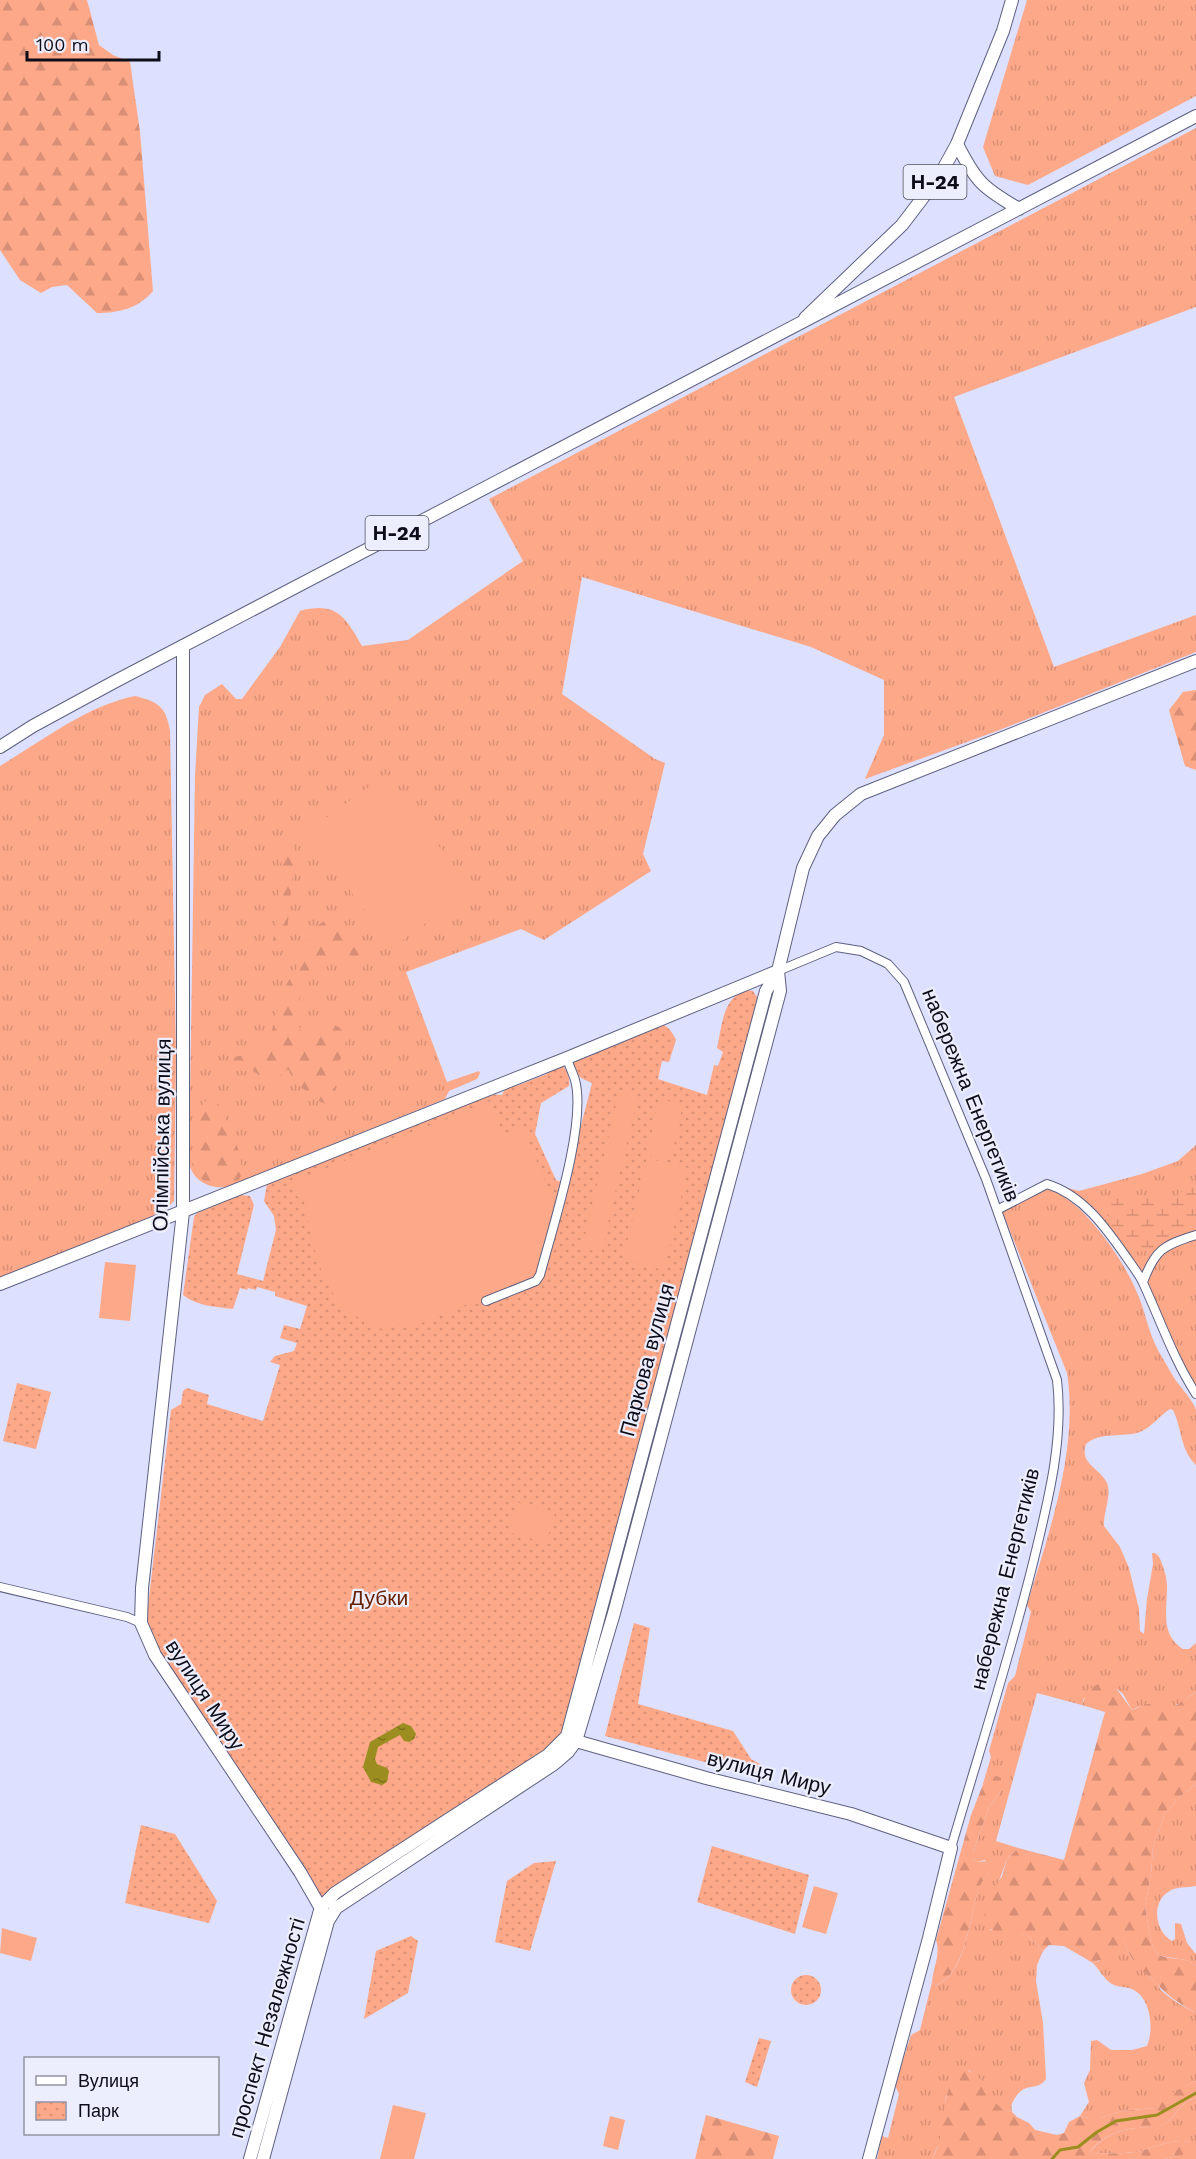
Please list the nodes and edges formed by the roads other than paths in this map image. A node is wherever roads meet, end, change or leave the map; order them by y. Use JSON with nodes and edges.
{"nodes":[{"id":1,"x":1012,"y":0,"type":"edge"},
{"id":2,"x":1196,"y":116,"type":"edge"},
{"id":3,"x":957,"y":144,"type":"junction"},
{"id":4,"x":1019,"y":209,"type":"junction"},
{"id":5,"x":798,"y":326,"type":"junction"},
{"id":6,"x":183,"y":646,"type":"junction"},
{"id":7,"x":1196,"y":661,"type":"edge"},
{"id":8,"x":0,"y":747,"type":"edge"},
{"id":9,"x":778,"y":971,"type":"junction"},
{"id":10,"x":567,"y":1058,"type":"junction"},
{"id":11,"x":996,"y":1210,"type":"junction"},
{"id":12,"x":183,"y":1212,"type":"junction"},
{"id":13,"x":1196,"y":1235,"type":"edge"},
{"id":14,"x":1143,"y":1282,"type":"junction"},
{"id":15,"x":0,"y":1284,"type":"edge"},
{"id":16,"x":486,"y":1301,"type":"dead end"},
{"id":17,"x":1196,"y":1394,"type":"edge"},
{"id":18,"x":0,"y":1587,"type":"edge"},
{"id":19,"x":141,"y":1623,"type":"junction"},
{"id":20,"x":576,"y":1741,"type":"junction"},
{"id":21,"x":562,"y":1742,"type":"junction"},
{"id":22,"x":951,"y":1848,"type":"junction"},
{"id":23,"x":321,"y":1907,"type":"junction"},
{"id":24,"x":328,"y":1921,"type":"junction"},
{"id":25,"x":250,"y":2159,"type":"edge"},
{"id":26,"x":263,"y":2159,"type":"edge"},
{"id":27,"x":869,"y":2159,"type":"edge"}],
"edges":[{"from":1,"to":3,"type":"street","number":"Н-24"},
{"from":2,"to":4,"type":"street"},
{"from":3,"to":4,"type":"street"},
{"from":3,"to":5,"type":"street","number":"Н-24"},
{"from":4,"to":5,"type":"street"},
{"from":5,"to":6,"type":"street","number":"Н-24"},
{"from":6,"to":8,"type":"street","number":"Н-24"},
{"from":6,"to":12,"type":"street","name":"Олімпійська вулиця"},
{"from":7,"to":9,"type":"street"},
{"from":9,"to":10,"type":"street"},
{"from":9,"to":11,"type":"street","name":"набережна Енергетиків"},
{"from":9,"to":20,"type":"street","name":"Паркова вулиця"},
{"from":9,"to":21,"type":"street","name":"Паркова вулиця"},
{"from":10,"to":12,"type":"street"},
{"from":10,"to":16,"type":"street"},
{"from":11,"to":14,"type":"street"},
{"from":11,"to":22,"type":"street","name":"набережна Енергетиків"},
{"from":12,"to":15,"type":"street"},
{"from":12,"to":19,"type":"street","name":"Олімпійська вулиця"},
{"from":13,"to":14,"type":"street"},
{"from":14,"to":17,"type":"street"},
{"from":18,"to":19,"type":"street"},
{"from":19,"to":23,"type":"street","name":"вулиця Миру"},
{"from":20,"to":21,"type":"street","name":"вулиця Миру"},
{"from":20,"to":22,"type":"street","name":"вулиця Миру"},
{"from":20,"to":24,"type":"street"},
{"from":21,"to":23,"type":"street","name":"Паркова вулиця"},
{"from":22,"to":27,"type":"street","name":"набережна Енергетиків"},
{"from":23,"to":24,"type":"street","name":"вулиця Миру"},
{"from":23,"to":25,"type":"street","name":"проспект Незалежності"},
{"from":24,"to":26,"type":"street","name":"проспект Незалежності"}]}
